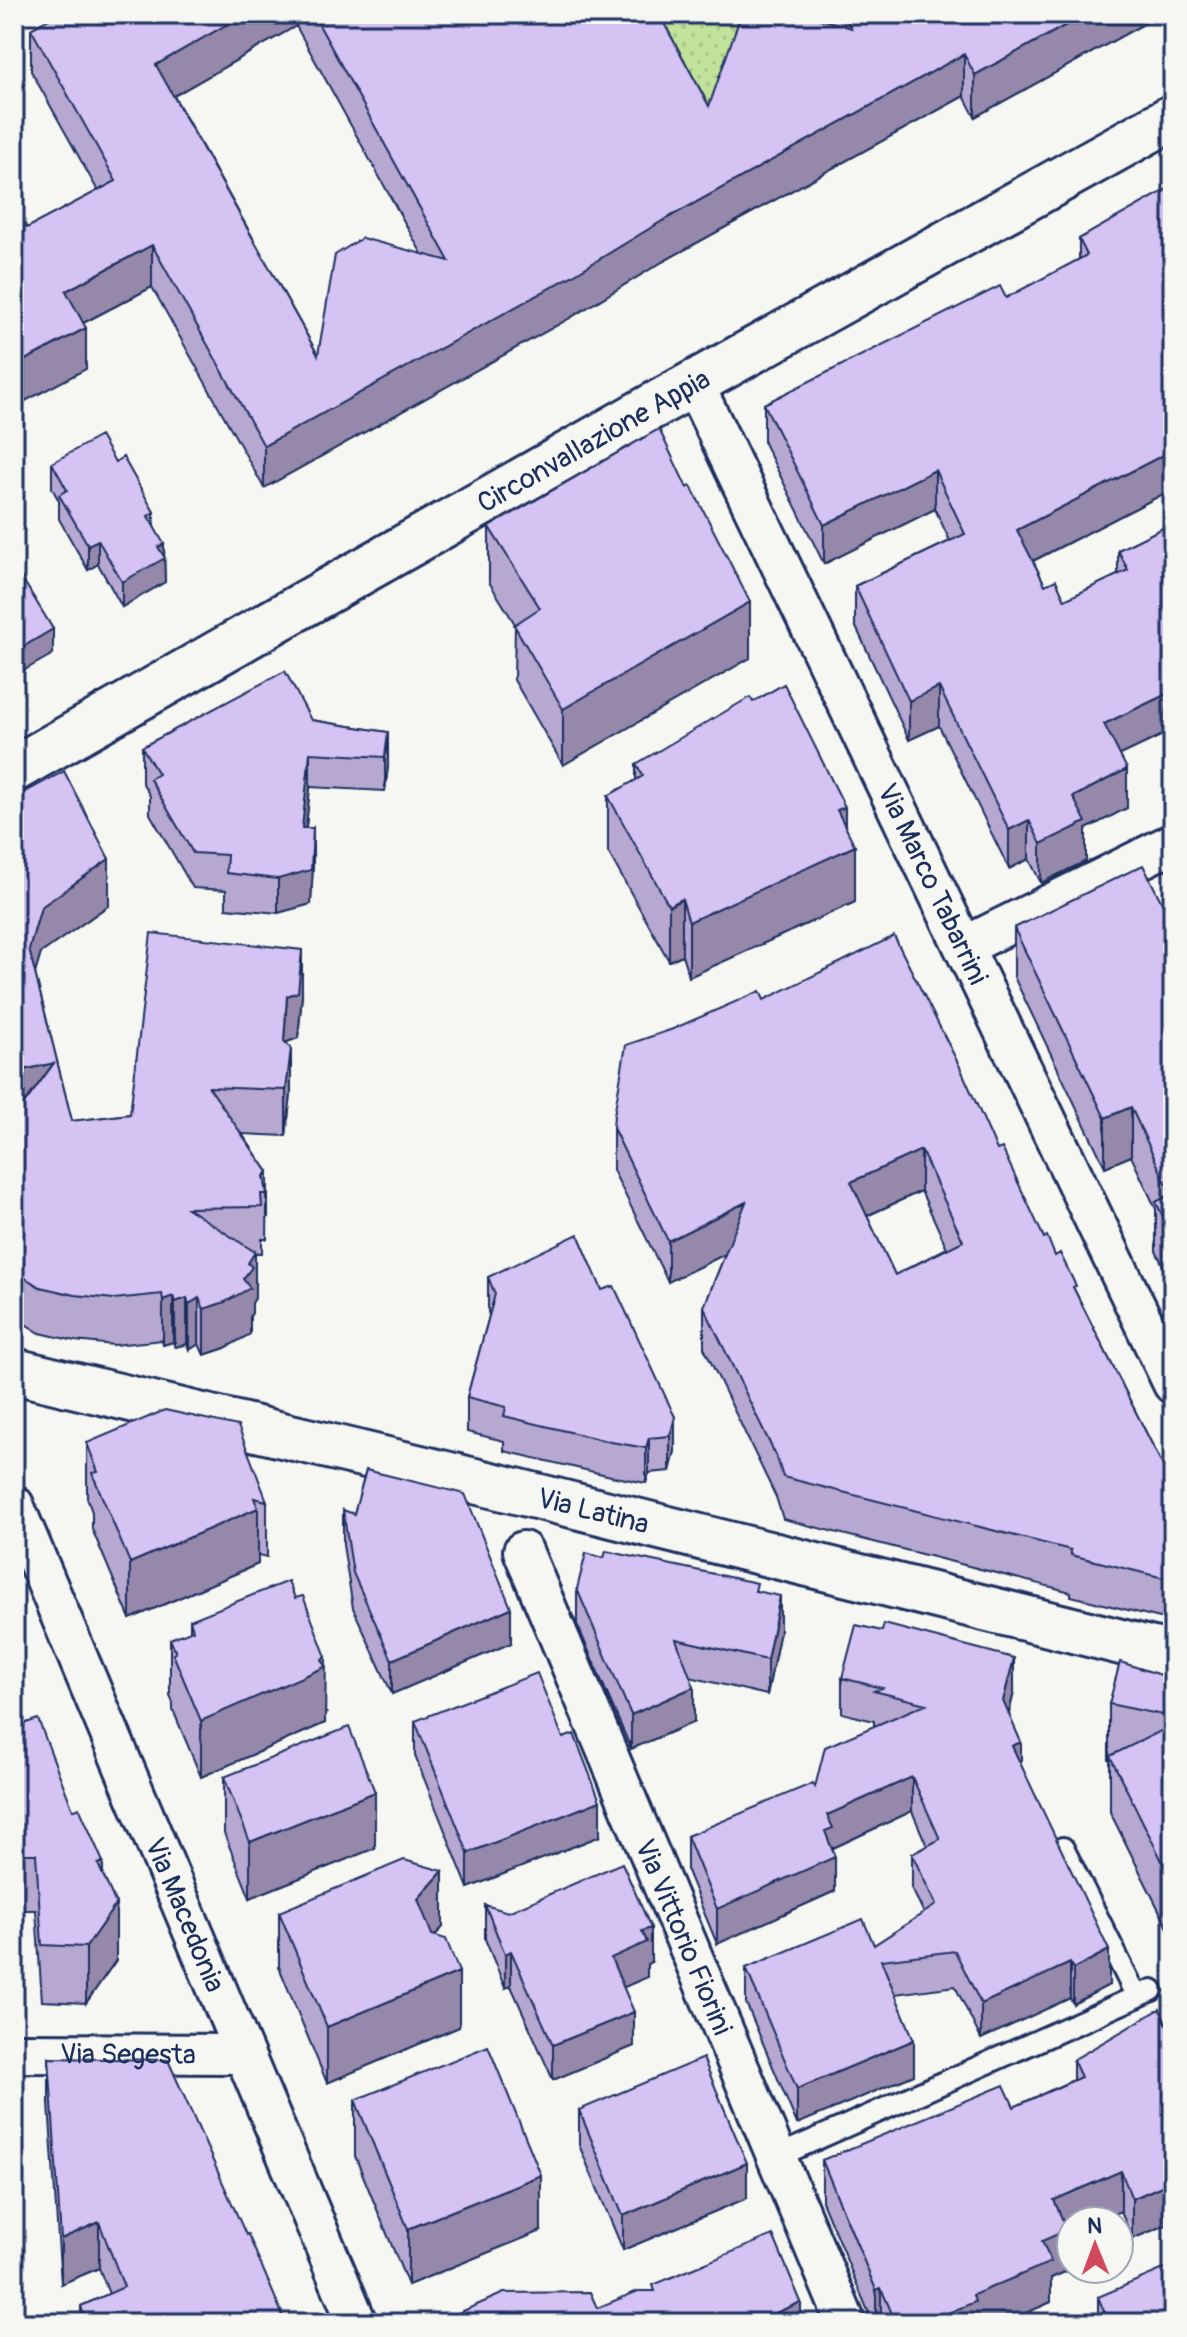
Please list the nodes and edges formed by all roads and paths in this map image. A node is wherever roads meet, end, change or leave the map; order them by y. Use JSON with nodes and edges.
{"nodes":[{"id":1,"x":1173,"y":117,"type":"edge"},
{"id":2,"x":694,"y":384,"type":"junction"},
{"id":3,"x":14,"y":769,"type":"edge"},
{"id":4,"x":1173,"y":843,"type":"edge"},
{"id":5,"x":965,"y":946,"type":"junction"},
{"id":6,"x":14,"y":1371,"type":"edge"},
{"id":7,"x":1173,"y":1384,"type":"edge"},
{"id":8,"x":14,"y":1505,"type":"edge"},
{"id":9,"x":523,"y":1551,"type":"dead end"},
{"id":10,"x":1173,"y":1655,"type":"edge"},
{"id":11,"x":1063,"y":1848,"type":"edge"},
{"id":12,"x":14,"y":2053,"type":"edge"},
{"id":13,"x":242,"y":2054,"type":"junction"},
{"id":14,"x":776,"y":2157,"type":"junction"},
{"id":15,"x":357,"y":2323,"type":"edge"},
{"id":16,"x":846,"y":2323,"type":"edge"}],
"edges":[{"from":1,"to":2,"type":"street","name":"Circonvallazione Appia"},
{"from":2,"to":3,"type":"street","name":"Circonvallazione Appia"},
{"from":2,"to":5,"type":"street","name":"Via Marco Tabarrini"},
{"from":4,"to":5,"type":"street"},
{"from":5,"to":7,"type":"street","name":"Via Marco Tabarrini"},
{"from":6,"to":10,"type":"street","name":"Via Latina"},
{"from":8,"to":13,"type":"street","name":"Via Macedonia"},
{"from":9,"to":14,"type":"street","name":"Via Vittorio Fiorini"},
{"from":11,"to":14,"type":"lane"},
{"from":12,"to":13,"type":"street","name":"Via Segesta"},
{"from":13,"to":15,"type":"street","name":"Via Macedonia"},
{"from":14,"to":16,"type":"street","name":"Via Vittorio Fiorini"}]}
